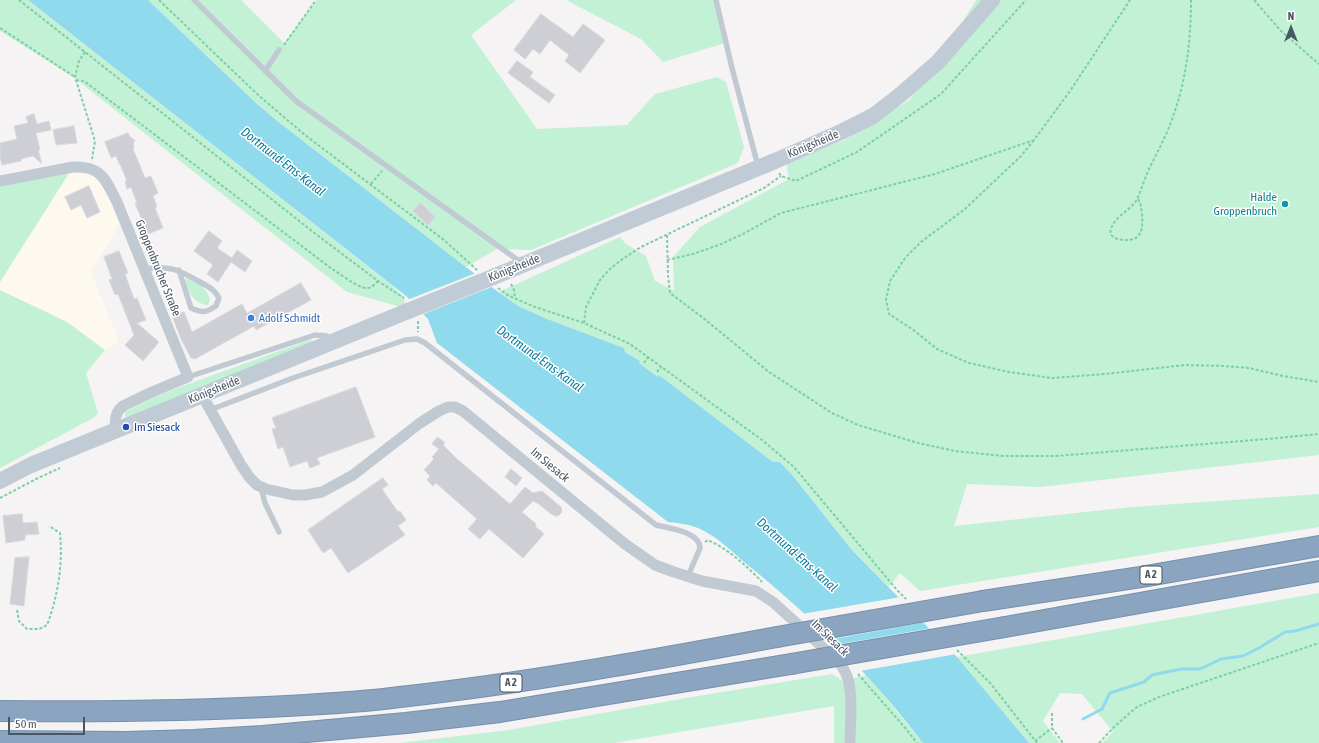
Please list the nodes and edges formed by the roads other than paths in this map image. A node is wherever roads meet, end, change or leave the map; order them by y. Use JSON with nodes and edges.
{"nodes":[{"id":1,"x":194,"y":0,"type":"edge"},
{"id":2,"x":716,"y":0,"type":"edge"},
{"id":3,"x":992,"y":0,"type":"edge"},
{"id":4,"x":279,"y":50,"type":"road end"},
{"id":5,"x":265,"y":71,"type":"junction"},
{"id":6,"x":758,"y":168,"type":"junction"},
{"id":7,"x":0,"y":181,"type":"edge"},
{"id":8,"x":524,"y":264,"type":"junction"},
{"id":9,"x":144,"y":269,"type":"junction"},
{"id":10,"x":179,"y":270,"type":"junction"},
{"id":11,"x":334,"y":340,"type":"junction"},
{"id":12,"x":188,"y":377,"type":"junction"},
{"id":13,"x":202,"y":395,"type":"junction"},
{"id":14,"x":210,"y":410,"type":"junction"},
{"id":15,"x":116,"y":431,"type":"junction"},
{"id":16,"x":0,"y":481,"type":"edge"},
{"id":17,"x":261,"y":487,"type":"junction"},
{"id":18,"x":280,"y":532,"type":"dead end"},
{"id":19,"x":1319,"y":546,"type":"edge"},
{"id":20,"x":1319,"y":571,"type":"edge"},
{"id":21,"x":688,"y":576,"type":"junction"},
{"id":22,"x":0,"y":711,"type":"edge"},
{"id":23,"x":0,"y":741,"type":"edge"},
{"id":24,"x":850,"y":743,"type":"edge"}],
"edges":[{"from":1,"to":5,"type":"lane"},
{"from":2,"to":6,"type":"lane"},
{"from":3,"to":6,"type":"main road","name":"Königsheide"},
{"from":4,"to":5,"type":"lane"},
{"from":5,"to":8,"type":"lane"},
{"from":6,"to":8,"type":"main road","name":"Königsheide"},
{"from":7,"to":9,"type":"street","name":"Groppenbrucher Straße"},
{"from":8,"to":11,"type":"main road","name":"Königsheide","bridge":true},
{"from":9,"to":10,"type":"lane"},
{"from":9,"to":12,"type":"street","name":"Groppenbrucher Straße"},
{"from":10,"to":10,"type":"lane"},
{"from":11,"to":12,"type":"lane"},
{"from":11,"to":13,"type":"main road","name":"Königsheide"},
{"from":12,"to":15,"type":"street"},
{"from":13,"to":14,"type":"street","name":"Im Siesack"},
{"from":13,"to":15,"type":"main road","name":"Königsheide"},
{"from":14,"to":17,"type":"street","name":"Im Siesack"},
{"from":14,"to":21,"type":"lane"},
{"from":15,"to":16,"type":"main road","name":"Königsheide"},
{"from":17,"to":18,"type":"lane"},
{"from":17,"to":21,"type":"street","name":"Im Siesack"},
{"from":19,"to":22,"type":"highway","number":"A 2","bridge":true},
{"from":20,"to":23,"type":"highway","number":"A 2","bridge":true},
{"from":21,"to":24,"type":"street","name":"Im Siesack"}]}
